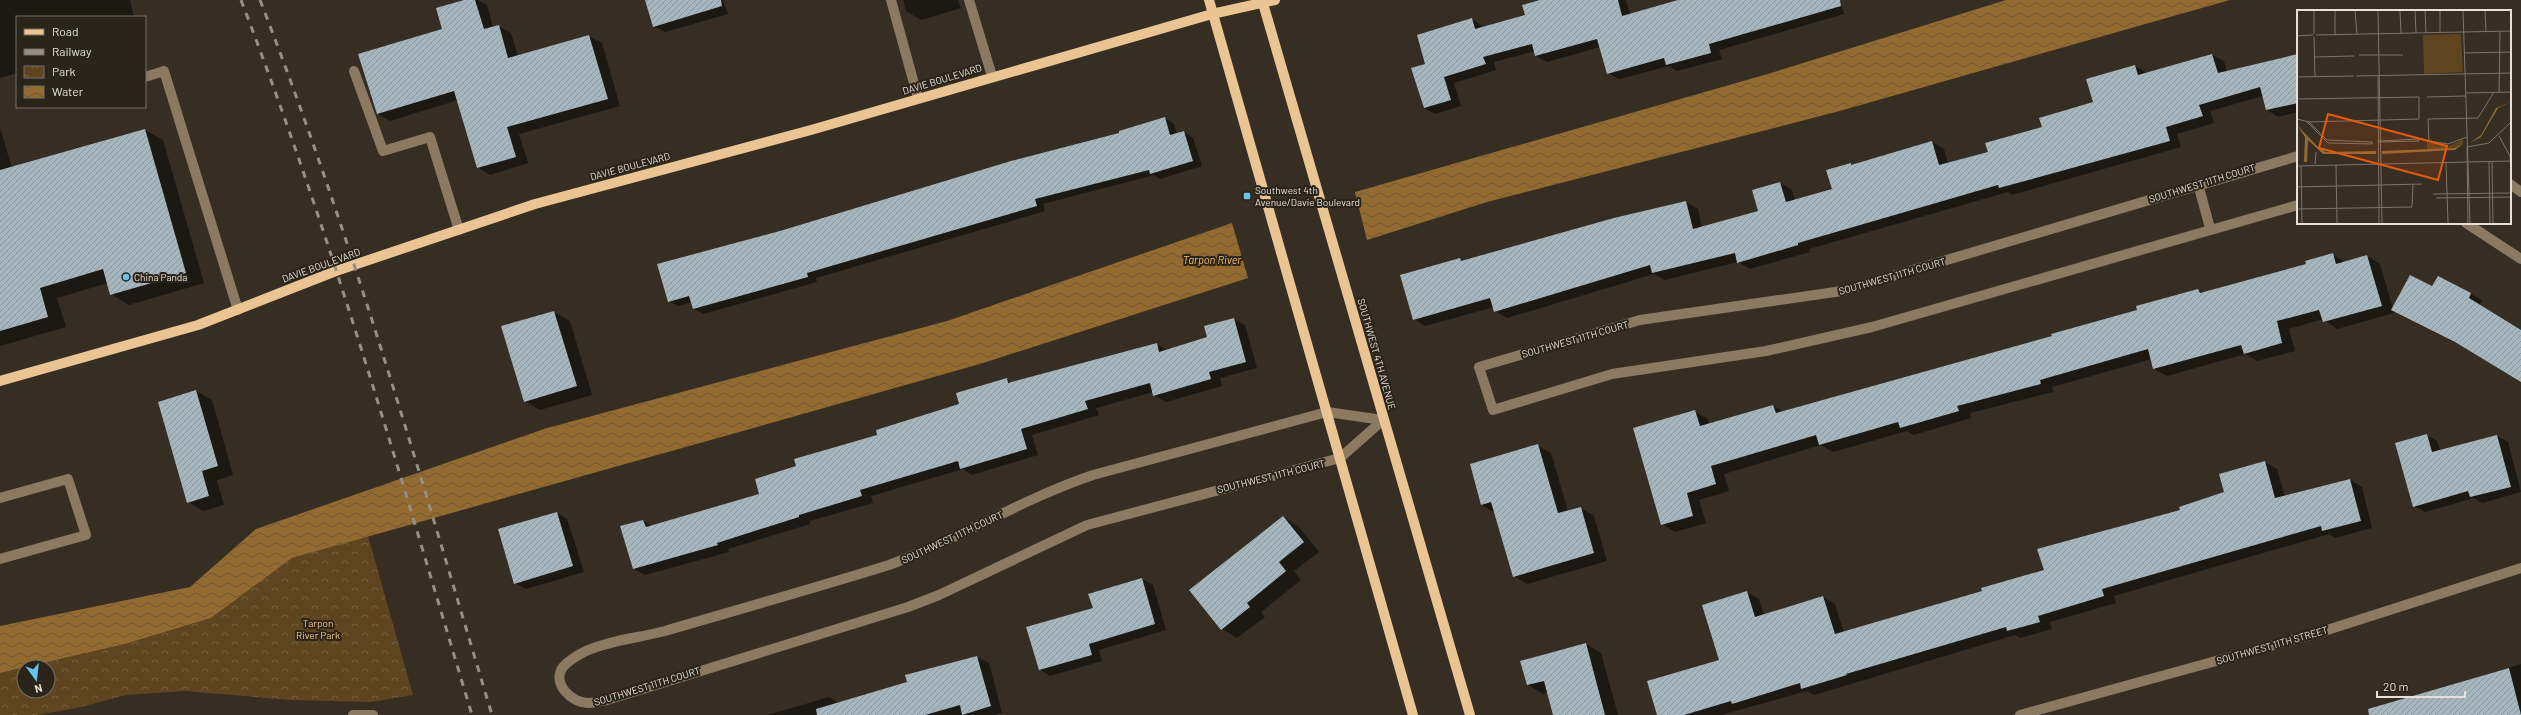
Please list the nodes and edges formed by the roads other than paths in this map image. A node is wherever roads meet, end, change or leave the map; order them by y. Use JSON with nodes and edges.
{"nodes":[{"id":1,"x":891,"y":0,"type":"edge"},
{"id":2,"x":969,"y":0,"type":"edge"},
{"id":3,"x":1209,"y":0,"type":"edge"},
{"id":4,"x":1275,"y":0,"type":"edge"},
{"id":5,"x":1262,"y":2,"type":"edge"},
{"id":6,"x":1212,"y":14,"type":"junction"},
{"id":7,"x":354,"y":71,"type":"dead end"},
{"id":8,"x":146,"y":76,"type":"edge"},
{"id":9,"x":992,"y":76,"type":"junction"},
{"id":10,"x":918,"y":98,"type":"junction"},
{"id":11,"x":2297,"y":156,"type":"edge"},
{"id":12,"x":2198,"y":184,"type":"junction"},
{"id":13,"x":2511,"y":185,"type":"edge"},
{"id":14,"x":2521,"y":192,"type":"edge"},
{"id":15,"x":2297,"y":205,"type":"edge"},
{"id":16,"x":2468,"y":224,"type":"edge"},
{"id":17,"x":2210,"y":228,"type":"junction"},
{"id":18,"x":459,"y":230,"type":"junction"},
{"id":19,"x":2521,"y":259,"type":"edge"},
{"id":20,"x":238,"y":310,"type":"junction"},
{"id":21,"x":0,"y":381,"type":"edge"},
{"id":22,"x":1327,"y":412,"type":"junction"},
{"id":23,"x":1383,"y":420,"type":"junction"},
{"id":24,"x":1340,"y":458,"type":"junction"},
{"id":25,"x":0,"y":498,"type":"edge"},
{"id":26,"x":0,"y":559,"type":"edge"},
{"id":27,"x":2521,"y":568,"type":"edge"},
{"id":28,"x":372,"y":714,"type":"edge"},
{"id":29,"x":353,"y":715,"type":"edge"},
{"id":30,"x":1413,"y":715,"type":"edge"},
{"id":31,"x":1470,"y":715,"type":"edge"},
{"id":32,"x":2020,"y":715,"type":"edge"}],
"edges":[{"from":1,"to":10,"type":"street"},
{"from":2,"to":9,"type":"street"},
{"from":3,"to":6,"type":"main road"},
{"from":4,"to":5,"type":"main road","name":"DAVIE BOULEVARD"},
{"from":5,"to":6,"type":"main road","name":"DAVIE BOULEVARD"},
{"from":5,"to":23,"type":"main road","name":"SOUTHWEST 4TH AVENUE"},
{"from":6,"to":9,"type":"main road","name":"DAVIE BOULEVARD"},
{"from":6,"to":22,"type":"main road"},
{"from":7,"to":18,"type":"street"},
{"from":8,"to":20,"type":"street"},
{"from":9,"to":10,"type":"main road","name":"DAVIE BOULEVARD"},
{"from":10,"to":18,"type":"main road","name":"DAVIE BOULEVARD"},
{"from":11,"to":12,"type":"street","name":"SOUTHWEST 11TH COURT"},
{"from":12,"to":17,"type":"street"},
{"from":12,"to":17,"type":"street","name":"SOUTHWEST 11TH COURT"},
{"from":13,"to":14,"type":"street"},
{"from":15,"to":17,"type":"street"},
{"from":16,"to":19,"type":"street"},
{"from":18,"to":20,"type":"main road","name":"DAVIE BOULEVARD"},
{"from":20,"to":21,"type":"main road","name":"DAVIE BOULEVARD"},
{"from":22,"to":23,"type":"street","name":"SOUTHWEST 11TH COURT"},
{"from":22,"to":24,"type":"main road"},
{"from":22,"to":24,"type":"street","name":"SOUTHWEST 11TH COURT"},
{"from":23,"to":24,"type":"street","name":"SOUTHWEST 11TH COURT"},
{"from":23,"to":31,"type":"main road","name":"SOUTHWEST 4TH AVENUE"},
{"from":24,"to":30,"type":"main road"},
{"from":25,"to":26,"type":"street"},
{"from":27,"to":32,"type":"street","name":"SOUTHWEST 11TH STREET"},
{"from":28,"to":29,"type":"street"}]}
